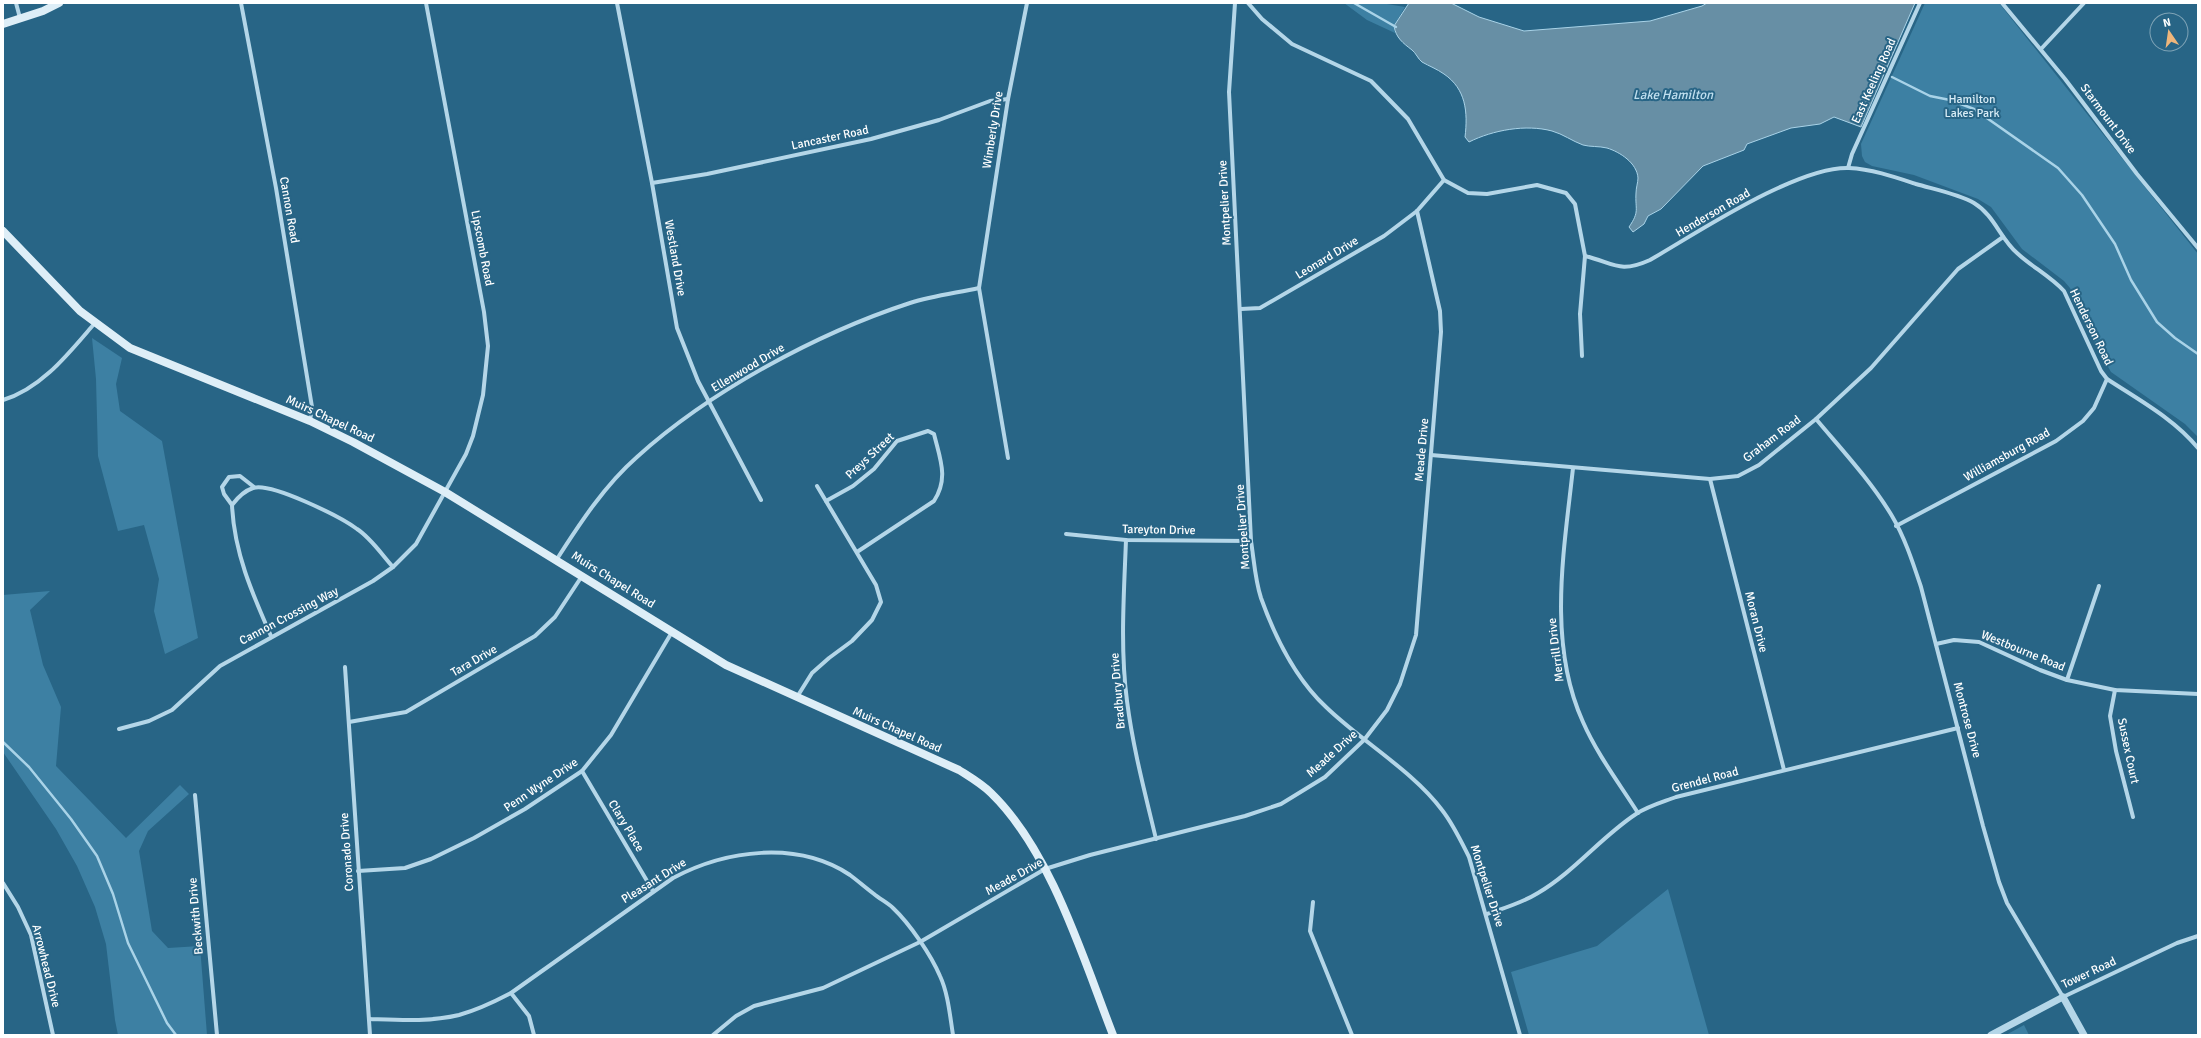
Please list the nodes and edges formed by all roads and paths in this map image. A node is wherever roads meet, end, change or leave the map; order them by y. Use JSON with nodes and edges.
{"nodes":[{"id":1,"x":16,"y":3,"type":"edge"},
{"id":2,"x":58,"y":3,"type":"edge"},
{"id":3,"x":241,"y":3,"type":"edge"},
{"id":4,"x":426,"y":3,"type":"edge"},
{"id":5,"x":617,"y":3,"type":"edge"},
{"id":6,"x":1027,"y":3,"type":"edge"},
{"id":7,"x":1234,"y":3,"type":"edge"},
{"id":8,"x":1248,"y":3,"type":"edge"},
{"id":9,"x":1920,"y":3,"type":"edge"},
{"id":10,"x":2002,"y":3,"type":"edge"},
{"id":11,"x":2084,"y":3,"type":"edge"},
{"id":12,"x":20,"y":18,"type":"junction"},
{"id":13,"x":3,"y":24,"type":"edge"},
{"id":14,"x":2041,"y":49,"type":"junction"},
{"id":15,"x":1008,"y":99,"type":"junction"},
{"id":16,"x":1848,"y":168,"type":"junction"},
{"id":17,"x":1444,"y":180,"type":"junction"},
{"id":18,"x":652,"y":183,"type":"junction"},
{"id":19,"x":1417,"y":211,"type":"junction"},
{"id":20,"x":3,"y":231,"type":"edge"},
{"id":21,"x":2003,"y":237,"type":"junction"},
{"id":22,"x":2198,"y":248,"type":"edge"},
{"id":23,"x":1584,"y":256,"type":"junction"},
{"id":24,"x":978,"y":288,"type":"junction"},
{"id":25,"x":1241,"y":309,"type":"junction"},
{"id":26,"x":94,"y":324,"type":"junction"},
{"id":27,"x":1582,"y":356,"type":"dead end"},
{"id":28,"x":2107,"y":379,"type":"junction"},
{"id":29,"x":3,"y":400,"type":"edge"},
{"id":30,"x":710,"y":402,"type":"junction"},
{"id":31,"x":1816,"y":419,"type":"junction"},
{"id":32,"x":310,"y":421,"type":"junction"},
{"id":33,"x":2198,"y":448,"type":"edge"},
{"id":34,"x":1431,"y":455,"type":"junction"},
{"id":35,"x":1008,"y":458,"type":"dead end"},
{"id":36,"x":1573,"y":468,"type":"junction"},
{"id":37,"x":1710,"y":478,"type":"junction"},
{"id":38,"x":817,"y":486,"type":"dead end"},
{"id":39,"x":254,"y":487,"type":"junction"},
{"id":40,"x":445,"y":492,"type":"junction"},
{"id":41,"x":761,"y":500,"type":"dead end"},
{"id":42,"x":826,"y":501,"type":"junction"},
{"id":43,"x":232,"y":505,"type":"junction"},
{"id":44,"x":1896,"y":526,"type":"junction"},
{"id":45,"x":1066,"y":534,"type":"dead end"},
{"id":46,"x":1126,"y":540,"type":"junction"},
{"id":47,"x":1251,"y":541,"type":"junction"},
{"id":48,"x":856,"y":552,"type":"junction"},
{"id":49,"x":557,"y":559,"type":"junction"},
{"id":50,"x":393,"y":567,"type":"junction"},
{"id":51,"x":582,"y":575,"type":"junction"},
{"id":52,"x":2099,"y":586,"type":"dead end"},
{"id":53,"x":672,"y":632,"type":"junction"},
{"id":54,"x":271,"y":636,"type":"junction"},
{"id":55,"x":1936,"y":644,"type":"junction"},
{"id":56,"x":345,"y":667,"type":"dead end"},
{"id":57,"x":2066,"y":680,"type":"junction"},
{"id":58,"x":2115,"y":690,"type":"junction"},
{"id":59,"x":2198,"y":694,"type":"edge"},
{"id":60,"x":796,"y":698,"type":"junction"},
{"id":61,"x":349,"y":722,"type":"junction"},
{"id":62,"x":1958,"y":728,"type":"junction"},
{"id":63,"x":119,"y":729,"type":"dead end"},
{"id":64,"x":1364,"y":740,"type":"junction"},
{"id":65,"x":1784,"y":770,"type":"junction"},
{"id":66,"x":582,"y":771,"type":"junction"},
{"id":67,"x":195,"y":795,"type":"dead end"},
{"id":68,"x":1638,"y":813,"type":"junction"},
{"id":69,"x":2133,"y":816,"type":"dead end"},
{"id":70,"x":1156,"y":839,"type":"junction"},
{"id":71,"x":1045,"y":870,"type":"junction"},
{"id":72,"x":358,"y":871,"type":"junction"},
{"id":73,"x":3,"y":883,"type":"edge"},
{"id":74,"x":653,"y":891,"type":"junction"},
{"id":75,"x":1313,"y":902,"type":"dead end"},
{"id":76,"x":1487,"y":914,"type":"junction"},
{"id":77,"x":2198,"y":936,"type":"edge"},
{"id":78,"x":920,"y":942,"type":"junction"},
{"id":79,"x":510,"y":994,"type":"junction"},
{"id":80,"x":2063,"y":997,"type":"junction"},
{"id":81,"x":369,"y":1019,"type":"junction"},
{"id":82,"x":53,"y":1035,"type":"edge"},
{"id":83,"x":217,"y":1035,"type":"edge"},
{"id":84,"x":370,"y":1035,"type":"edge"},
{"id":85,"x":534,"y":1035,"type":"edge"},
{"id":86,"x":713,"y":1035,"type":"edge"},
{"id":87,"x":953,"y":1035,"type":"edge"},
{"id":88,"x":1113,"y":1035,"type":"edge"},
{"id":89,"x":1352,"y":1035,"type":"edge"},
{"id":90,"x":1520,"y":1035,"type":"edge"},
{"id":91,"x":1992,"y":1035,"type":"edge"},
{"id":92,"x":2084,"y":1035,"type":"edge"}],
"edges":[{"from":1,"to":12,"type":"street"},
{"from":2,"to":12,"type":"main road"},
{"from":3,"to":32,"type":"street","name":"Cannon Road"},
{"from":4,"to":40,"type":"street","name":"Lipscomb Road"},
{"from":5,"to":18,"type":"street","name":"Westland Drive"},
{"from":6,"to":15,"type":"street","name":"Wimberly Drive"},
{"from":7,"to":25,"type":"street","name":"Montpelier Drive"},
{"from":8,"to":17,"type":"street"},
{"from":9,"to":16,"type":"street","name":"East Keeling Road"},
{"from":10,"to":14,"type":"street","name":"Starmount Drive"},
{"from":11,"to":14,"type":"street"},
{"from":12,"to":13,"type":"main road"},
{"from":14,"to":22,"type":"street","name":"Starmount Drive"},
{"from":15,"to":18,"type":"street","name":"Lancaster Road"},
{"from":15,"to":24,"type":"street","name":"Wimberly Drive"},
{"from":16,"to":21,"type":"street","name":"Henderson Road"},
{"from":16,"to":23,"type":"street","name":"Henderson Road"},
{"from":17,"to":19,"type":"street"},
{"from":17,"to":23,"type":"street"},
{"from":18,"to":30,"type":"street","name":"Westland Drive"},
{"from":19,"to":25,"type":"street","name":"Leonard Drive"},
{"from":19,"to":34,"type":"street","name":"Meade Drive"},
{"from":20,"to":26,"type":"main road","name":"Muirs Chapel Road"},
{"from":21,"to":28,"type":"street","name":"Henderson Road"},
{"from":21,"to":31,"type":"street","name":"Graham Road"},
{"from":23,"to":27,"type":"street"},
{"from":24,"to":30,"type":"street","name":"Ellenwood Drive"},
{"from":24,"to":35,"type":"street"},
{"from":25,"to":47,"type":"street","name":"Montpelier Drive"},
{"from":26,"to":29,"type":"street"},
{"from":26,"to":32,"type":"main road","name":"Muirs Chapel Road"},
{"from":28,"to":33,"type":"street","name":"Henderson Road"},
{"from":28,"to":44,"type":"street","name":"Williamsburg Road"},
{"from":30,"to":41,"type":"street","name":"Westland Drive"},
{"from":30,"to":49,"type":"street","name":"Ellenwood Drive"},
{"from":31,"to":37,"type":"street","name":"Graham Road"},
{"from":31,"to":44,"type":"street","name":"Montrose Drive"},
{"from":32,"to":40,"type":"main road","name":"Muirs Chapel Road"},
{"from":34,"to":36,"type":"street","name":"Graham Road"},
{"from":34,"to":64,"type":"street","name":"Meade Drive"},
{"from":36,"to":37,"type":"street","name":"Graham Road"},
{"from":36,"to":68,"type":"street","name":"Merrill Drive"},
{"from":37,"to":65,"type":"street","name":"Moran Drive"},
{"from":38,"to":42,"type":"street"},
{"from":39,"to":43,"type":"street"},
{"from":39,"to":43,"type":"street"},
{"from":39,"to":50,"type":"street"},
{"from":40,"to":49,"type":"main road","name":"Muirs Chapel Road"},
{"from":40,"to":50,"type":"street","name":"Cannon Crossing Way"},
{"from":42,"to":48,"type":"street"},
{"from":42,"to":48,"type":"street","name":"Preys Street"},
{"from":43,"to":54,"type":"street"},
{"from":44,"to":55,"type":"street","name":"Montrose Drive"},
{"from":45,"to":46,"type":"street","name":"Tareyton Drive"},
{"from":46,"to":47,"type":"street","name":"Tareyton Drive"},
{"from":46,"to":70,"type":"street","name":"Bradbury Drive"},
{"from":47,"to":64,"type":"street","name":"Montpelier Drive"},
{"from":48,"to":60,"type":"street"},
{"from":49,"to":51,"type":"main road","name":"Muirs Chapel Road"},
{"from":50,"to":54,"type":"street","name":"Cannon Crossing Way"},
{"from":51,"to":53,"type":"main road","name":"Muirs Chapel Road"},
{"from":51,"to":61,"type":"street","name":"Tara Drive"},
{"from":52,"to":57,"type":"street"},
{"from":53,"to":60,"type":"main road","name":"Muirs Chapel Road"},
{"from":53,"to":66,"type":"street","name":"Penn Wyne Drive"},
{"from":54,"to":63,"type":"street","name":"Cannon Crossing Way"},
{"from":55,"to":57,"type":"street","name":"Westbourne Road"},
{"from":55,"to":62,"type":"street","name":"Montrose Drive"},
{"from":56,"to":61,"type":"street","name":"Coronado Drive"},
{"from":57,"to":58,"type":"street","name":"Westbourne Road"},
{"from":58,"to":59,"type":"street","name":"Westbourne Road"},
{"from":58,"to":69,"type":"street","name":"Sussex Court"},
{"from":60,"to":71,"type":"main road","name":"Muirs Chapel Road"},
{"from":61,"to":72,"type":"street","name":"Coronado Drive"},
{"from":62,"to":65,"type":"street","name":"Grendel Road"},
{"from":62,"to":80,"type":"street","name":"Montrose Drive"},
{"from":64,"to":70,"type":"street","name":"Meade Drive"},
{"from":64,"to":76,"type":"street","name":"Montpelier Drive"},
{"from":65,"to":68,"type":"street","name":"Grendel Road"},
{"from":66,"to":72,"type":"street","name":"Penn Wyne Drive"},
{"from":66,"to":74,"type":"street","name":"Clary Place"},
{"from":67,"to":83,"type":"street","name":"Beckwith Drive"},
{"from":68,"to":76,"type":"street","name":"Grendel Road"},
{"from":70,"to":71,"type":"street","name":"Meade Drive"},
{"from":71,"to":78,"type":"street","name":"Meade Drive"},
{"from":71,"to":88,"type":"main road","name":"Muirs Chapel Road"},
{"from":72,"to":81,"type":"street","name":"Coronado Drive"},
{"from":73,"to":82,"type":"street","name":"Arrowhead Drive"},
{"from":74,"to":78,"type":"street","name":"Pleasant Drive"},
{"from":74,"to":79,"type":"street","name":"Pleasant Drive"},
{"from":75,"to":89,"type":"street"},
{"from":76,"to":90,"type":"street","name":"Montpelier Drive"},
{"from":77,"to":80,"type":"street","name":"Tower Road"},
{"from":78,"to":86,"type":"street","name":"Meade Drive"},
{"from":78,"to":87,"type":"street","name":"Pleasant Drive"},
{"from":79,"to":81,"type":"street","name":"Pleasant Drive"},
{"from":79,"to":85,"type":"street"},
{"from":80,"to":91,"type":"street","name":"Tower Road"},
{"from":80,"to":92,"type":"street","name":"Montrose Drive"},
{"from":81,"to":84,"type":"street","name":"Coronado Drive"}]}
